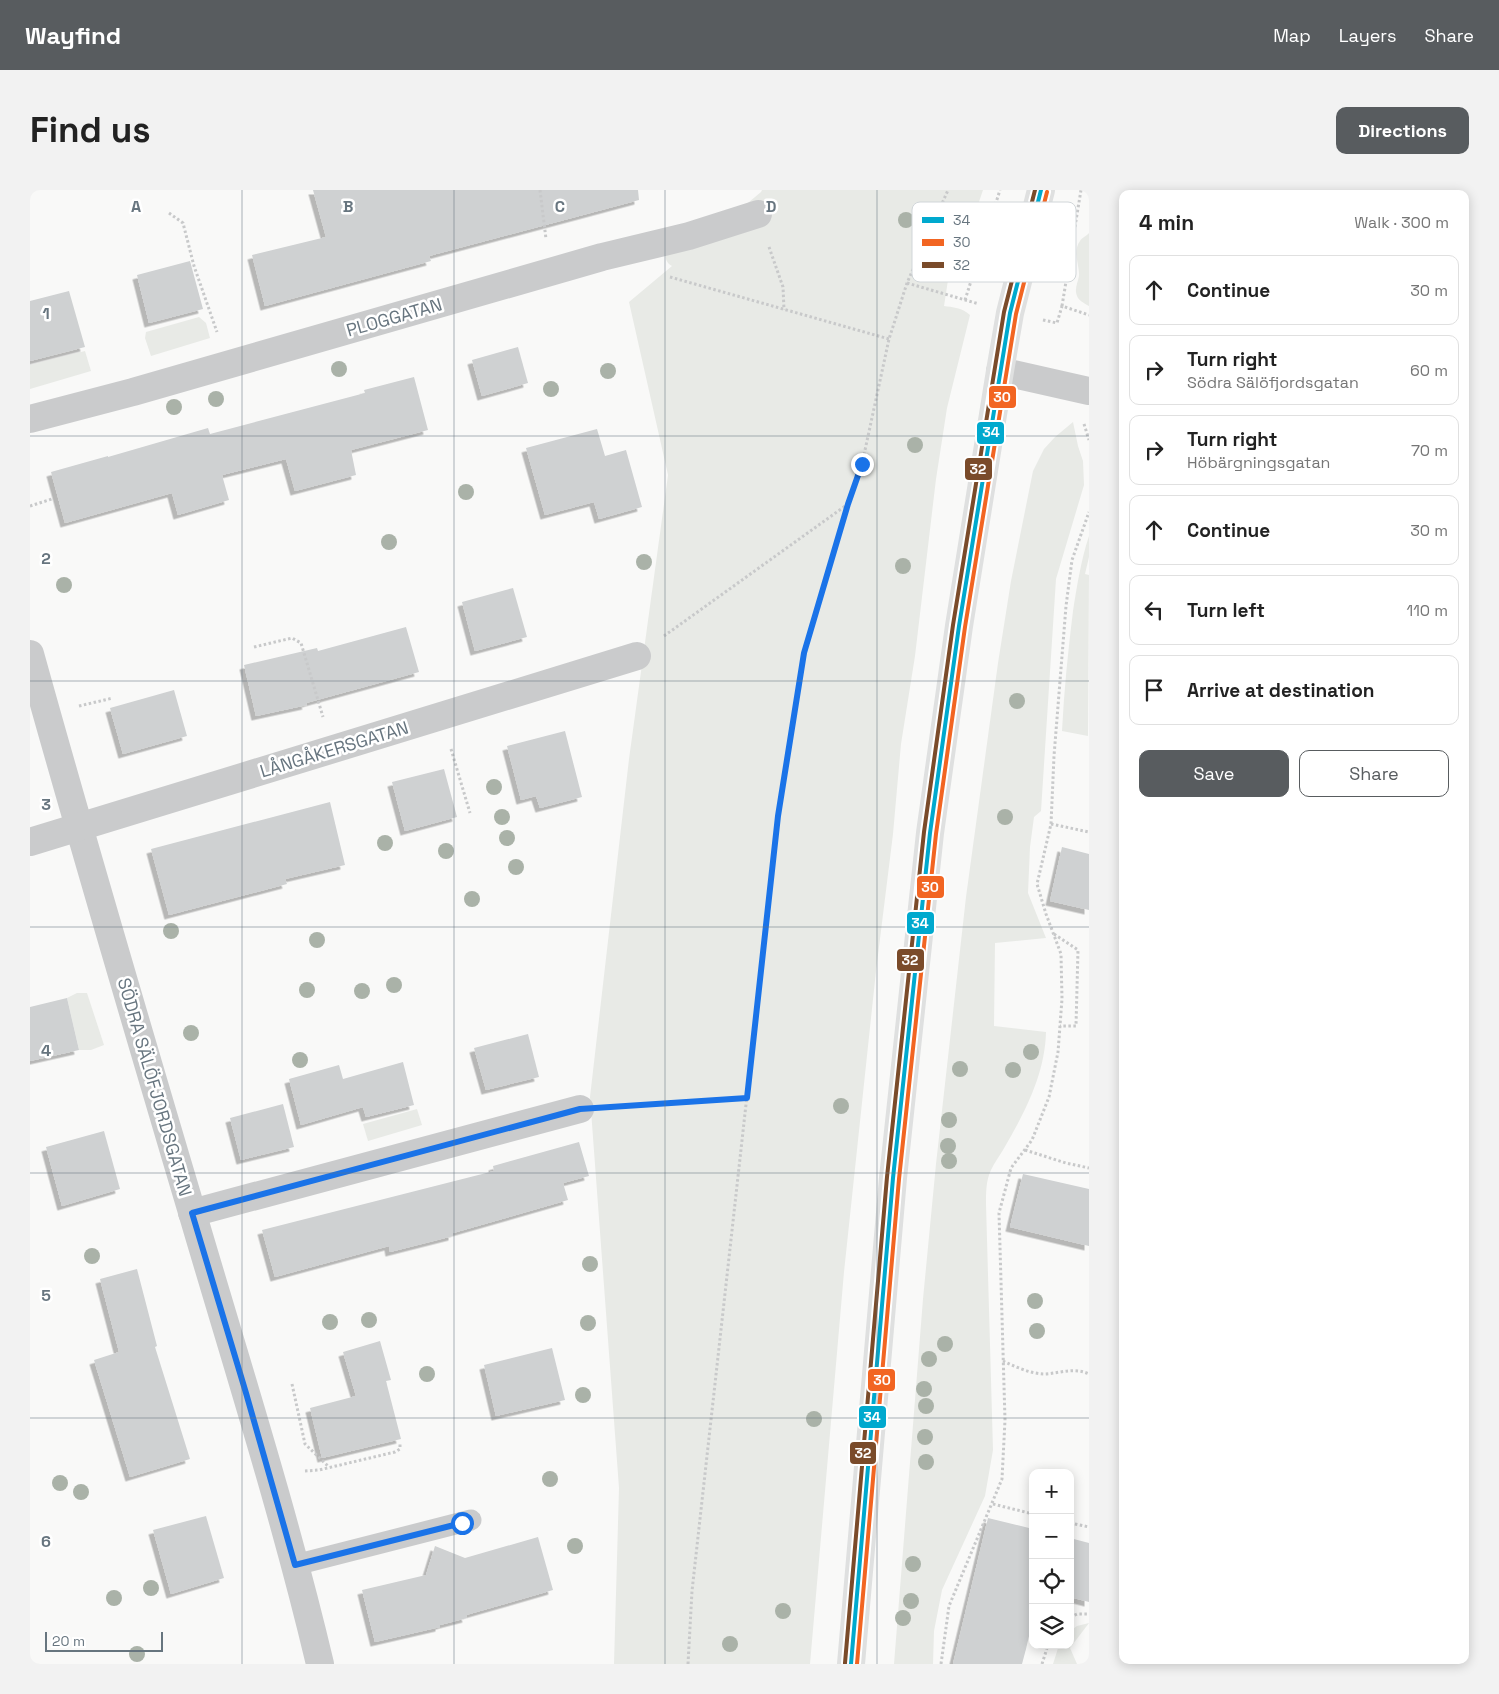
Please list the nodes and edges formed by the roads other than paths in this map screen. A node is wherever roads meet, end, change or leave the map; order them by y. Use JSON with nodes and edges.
{"nodes":[{"id":1,"x":758,"y":214,"type":"road end"},
{"id":2,"x":1018,"y":282,"type":"edge"},
{"id":3,"x":1000,"y":371,"type":"junction"},
{"id":4,"x":1089,"y":391,"type":"edge"},
{"id":5,"x":30,"y":419,"type":"edge"},
{"id":6,"x":30,"y":654,"type":"edge"},
{"id":7,"x":637,"y":656,"type":"road end"},
{"id":8,"x":79,"y":828,"type":"junction"},
{"id":9,"x":30,"y":842,"type":"edge"},
{"id":10,"x":580,"y":1109,"type":"road end"},
{"id":11,"x":192,"y":1213,"type":"junction"},
{"id":12,"x":471,"y":1520,"type":"dead end"},
{"id":13,"x":295,"y":1565,"type":"junction"},
{"id":14,"x":320,"y":1664,"type":"edge"},
{"id":15,"x":852,"y":1664,"type":"edge"}],
"edges":[{"from":1,"to":5,"type":"street","name":"PLOGGATAN"},
{"from":2,"to":3,"type":"street"},
{"from":3,"to":4,"type":"street"},
{"from":3,"to":15,"type":"street"},
{"from":6,"to":8,"type":"street","name":"SÖDRA SÄLÖFJORDSGATAN"},
{"from":7,"to":8,"type":"street","name":"LÅNGÅKERSGATAN"},
{"from":8,"to":9,"type":"street","name":"LÅNGÅKERSGATAN"},
{"from":8,"to":11,"type":"street","name":"SÖDRA SÄLÖFJORDSGATAN"},
{"from":10,"to":11,"type":"street"},
{"from":11,"to":13,"type":"street","name":"SÖDRA SÄLÖFJORDSGATAN"},
{"from":12,"to":13,"type":"lane"},
{"from":13,"to":14,"type":"street","name":"SÖDRA SÄLÖFJORDSGATAN"}]}
